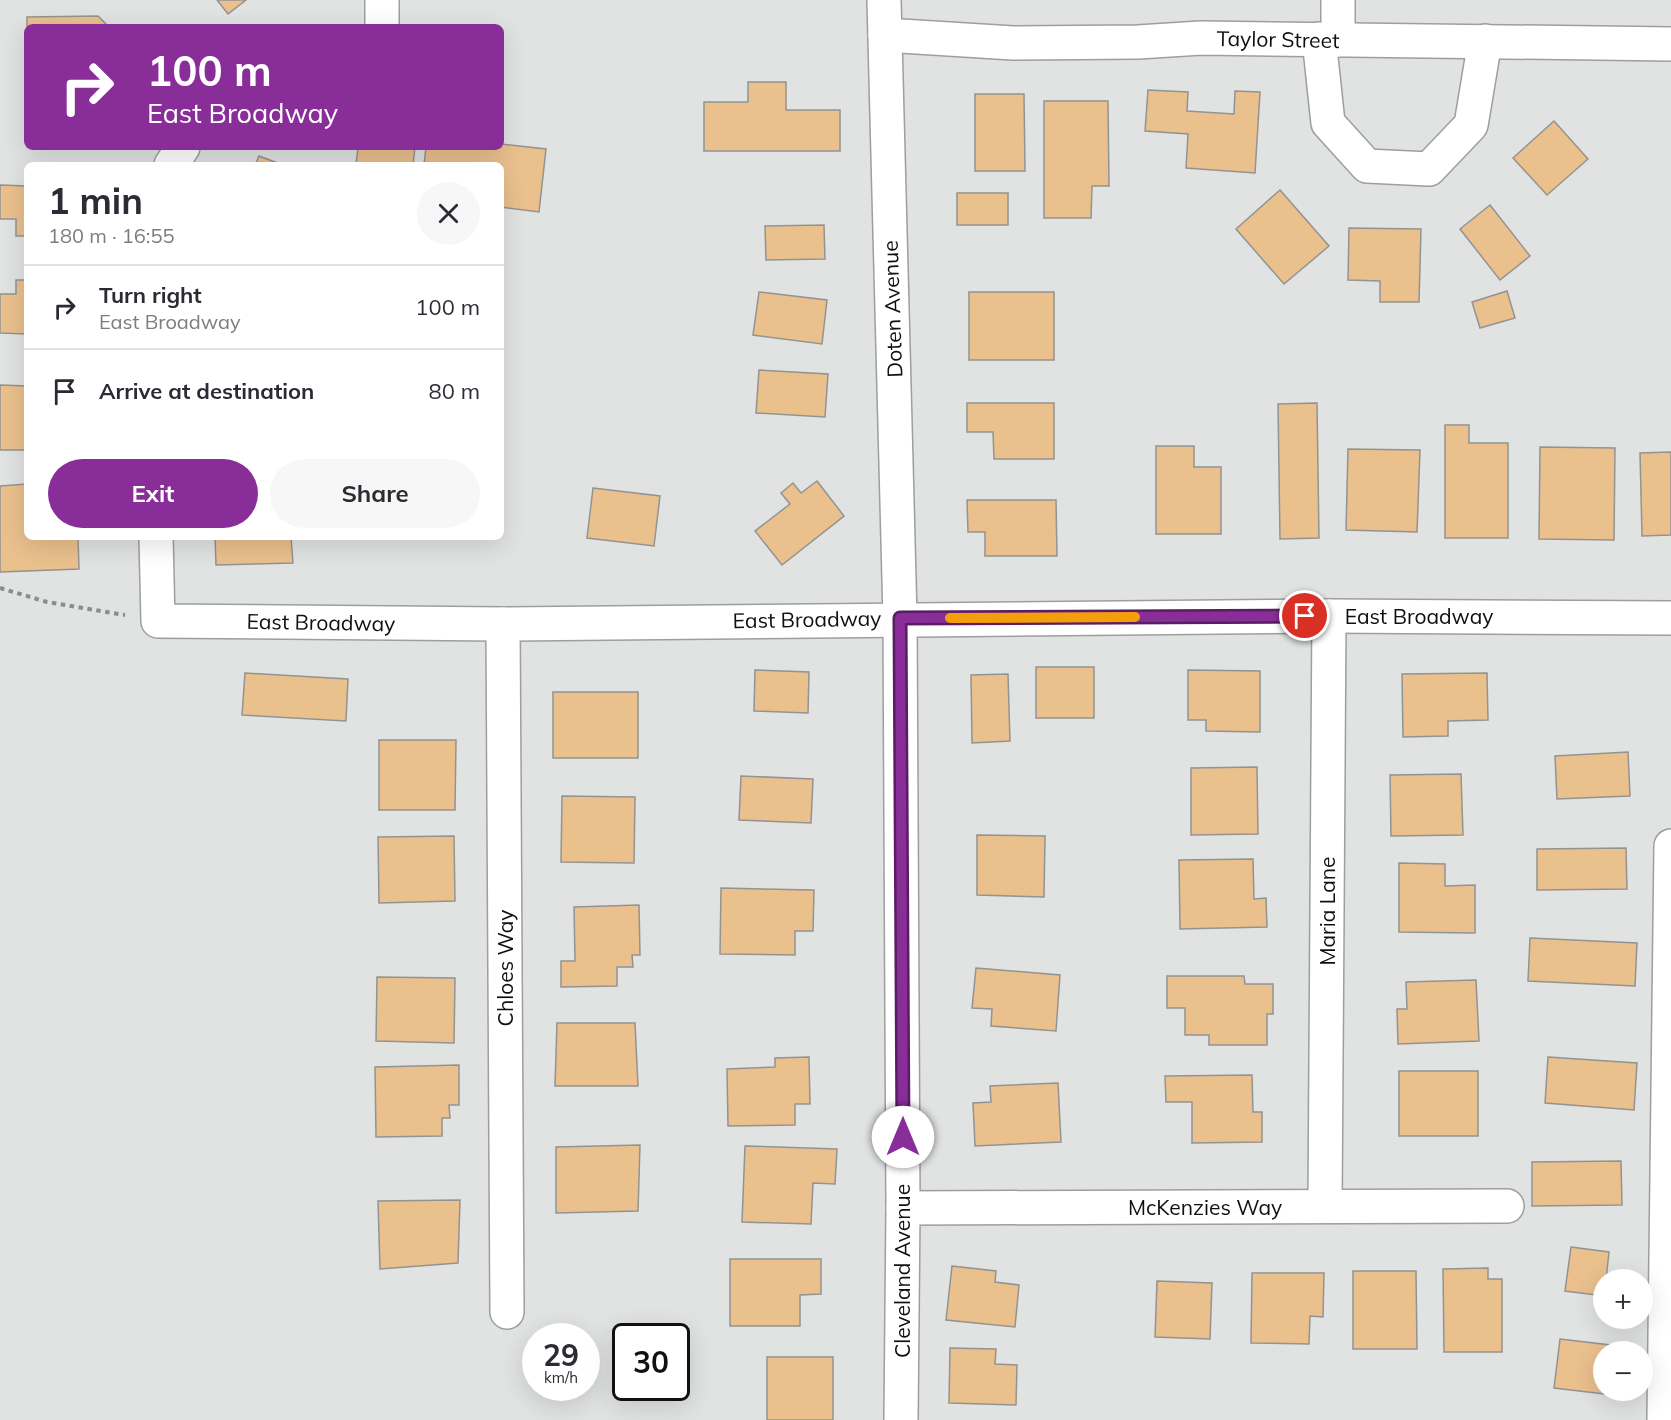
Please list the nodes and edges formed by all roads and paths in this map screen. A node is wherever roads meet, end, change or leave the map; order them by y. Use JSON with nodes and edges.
{"nodes":[{"id":1,"x":382,"y":0,"type":"edge"},
{"id":2,"x":884,"y":0,"type":"edge"},
{"id":3,"x":1338,"y":0,"type":"edge"},
{"id":4,"x":382,"y":24,"type":"edge"},
{"id":5,"x":885,"y":35,"type":"junction"},
{"id":6,"x":1328,"y":39,"type":"junction"},
{"id":7,"x":1485,"y":41,"type":"junction"},
{"id":8,"x":1671,"y":44,"type":"edge"},
{"id":9,"x":156,"y":540,"type":"edge"},
{"id":10,"x":0,"y":588,"type":"edge"},
{"id":11,"x":1329,"y":616,"type":"junction"},
{"id":12,"x":900,"y":618,"type":"junction"},
{"id":13,"x":1671,"y":618,"type":"edge"},
{"id":14,"x":158,"y":621,"type":"junction"},
{"id":15,"x":503,"y":624,"type":"junction"},
{"id":16,"x":1671,"y":846,"type":"edge"},
{"id":17,"x":1325,"y":1206,"type":"junction"},
{"id":18,"x":1507,"y":1206,"type":"dead end"},
{"id":19,"x":903,"y":1208,"type":"junction"},
{"id":20,"x":507,"y":1312,"type":"dead end"},
{"id":21,"x":901,"y":1420,"type":"edge"},
{"id":22,"x":1664,"y":1420,"type":"edge"}],
"edges":[{"from":1,"to":4,"type":"street"},
{"from":2,"to":5,"type":"street","name":"Doten Avenue"},
{"from":3,"to":6,"type":"street"},
{"from":5,"to":6,"type":"street","name":"Taylor Street"},
{"from":5,"to":12,"type":"street","name":"Doten Avenue"},
{"from":6,"to":7,"type":"street","name":"Taylor Street"},
{"from":6,"to":7,"type":"street"},
{"from":7,"to":8,"type":"street","name":"Taylor Street"},
{"from":9,"to":14,"type":"street"},
{"from":10,"to":14,"type":"path"},
{"from":11,"to":12,"type":"street","name":"East Broadway"},
{"from":11,"to":13,"type":"street","name":"East Broadway"},
{"from":11,"to":17,"type":"street","name":"Maria Lane"},
{"from":12,"to":15,"type":"street","name":"East Broadway"},
{"from":12,"to":19,"type":"street","name":"Cleveland Avenue"},
{"from":14,"to":15,"type":"street","name":"East Broadway"},
{"from":15,"to":20,"type":"street","name":"Chloes Way"},
{"from":16,"to":22,"type":"street"},
{"from":17,"to":18,"type":"street","name":"McKenzies Way"},
{"from":17,"to":19,"type":"street","name":"McKenzies Way"},
{"from":19,"to":21,"type":"street","name":"Cleveland Avenue"}]}
